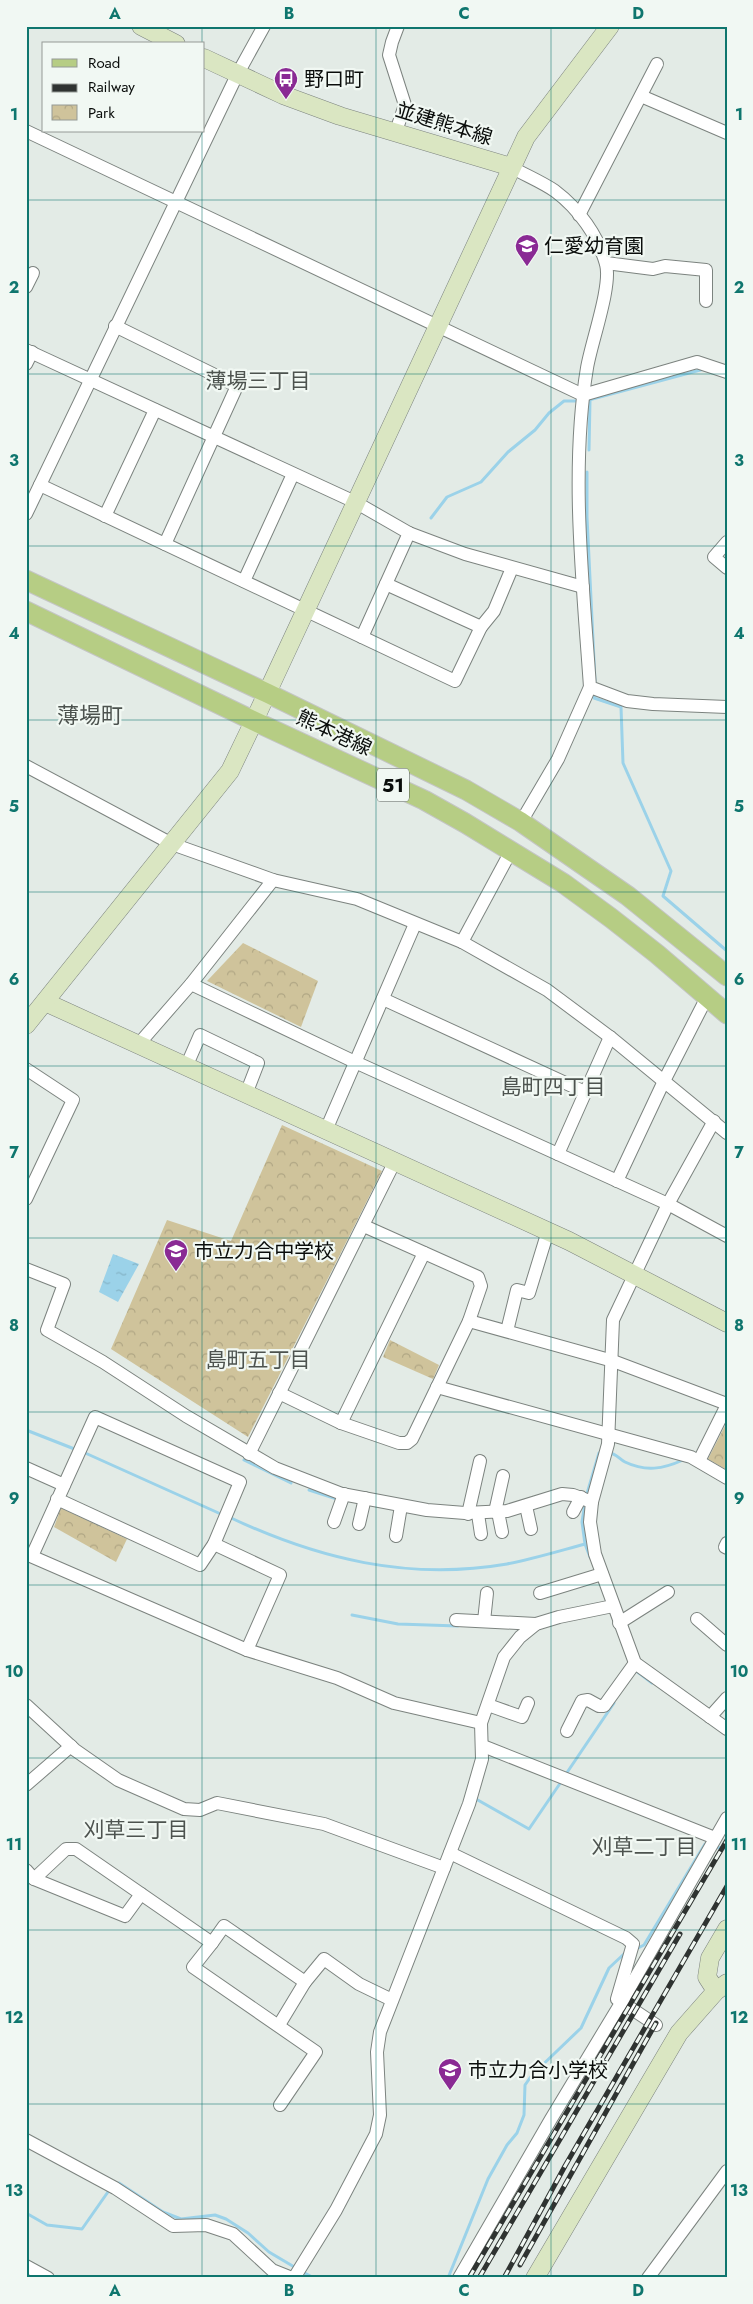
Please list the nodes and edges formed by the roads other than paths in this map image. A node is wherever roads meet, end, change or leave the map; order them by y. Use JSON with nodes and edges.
{"nodes":[{"id":1,"x":141,"y":26,"type":"edge"},
{"id":2,"x":264,"y":26,"type":"edge"},
{"id":3,"x":398,"y":26,"type":"edge"},
{"id":4,"x":607,"y":27,"type":"edge"},
{"id":5,"x":172,"y":42,"type":"edge"},
{"id":6,"x":205,"y":59,"type":"edge"},
{"id":7,"x":657,"y":64,"type":"dead end"},
{"id":8,"x":237,"y":75,"type":"junction"},
{"id":9,"x":641,"y":96,"type":"junction"},
{"id":10,"x":26,"y":131,"type":"edge"},
{"id":11,"x":396,"y":131,"type":"junction"},
{"id":12,"x":727,"y":133,"type":"edge"},
{"id":13,"x":511,"y":167,"type":"junction"},
{"id":14,"x":176,"y":201,"type":"junction"},
{"id":15,"x":579,"y":215,"type":"junction"},
{"id":16,"x":606,"y":263,"type":"junction"},
{"id":17,"x":33,"y":273,"type":"dead end"},
{"id":18,"x":26,"y":287,"type":"edge"},
{"id":19,"x":706,"y":300,"type":"dead end"},
{"id":20,"x":115,"y":326,"type":"junction"},
{"id":21,"x":438,"y":326,"type":"junction"},
{"id":22,"x":29,"y":351,"type":"edge"},
{"id":23,"x":26,"y":364,"type":"edge"},
{"id":24,"x":727,"y":372,"type":"edge"},
{"id":25,"x":91,"y":380,"type":"junction"},
{"id":26,"x":583,"y":394,"type":"junction"},
{"id":27,"x":154,"y":410,"type":"junction"},
{"id":28,"x":212,"y":438,"type":"junction"},
{"id":29,"x":293,"y":474,"type":"junction"},
{"id":30,"x":40,"y":485,"type":"junction"},
{"id":31,"x":355,"y":502,"type":"junction"},
{"id":32,"x":26,"y":514,"type":"edge"},
{"id":33,"x":105,"y":516,"type":"junction"},
{"id":34,"x":409,"y":532,"type":"junction"},
{"id":35,"x":727,"y":542,"type":"edge"},
{"id":36,"x":165,"y":544,"type":"junction"},
{"id":37,"x":512,"y":568,"type":"junction"},
{"id":38,"x":727,"y":568,"type":"edge"},
{"id":39,"x":26,"y":580,"type":"edge"},
{"id":40,"x":244,"y":581,"type":"junction"},
{"id":41,"x":386,"y":584,"type":"junction"},
{"id":42,"x":583,"y":588,"type":"junction"},
{"id":43,"x":306,"y":610,"type":"junction"},
{"id":44,"x":26,"y":611,"type":"edge"},
{"id":45,"x":481,"y":627,"type":"junction"},
{"id":46,"x":362,"y":637,"type":"junction"},
{"id":47,"x":590,"y":687,"type":"junction"},
{"id":48,"x":267,"y":693,"type":"junction"},
{"id":49,"x":727,"y":707,"type":"edge"},
{"id":50,"x":254,"y":722,"type":"junction"},
{"id":51,"x":26,"y":766,"type":"edge"},
{"id":52,"x":521,"y":822,"type":"junction"},
{"id":53,"x":172,"y":844,"type":"junction"},
{"id":54,"x":511,"y":852,"type":"junction"},
{"id":55,"x":273,"y":880,"type":"junction"},
{"id":56,"x":415,"y":924,"type":"junction"},
{"id":57,"x":462,"y":942,"type":"junction"},
{"id":58,"x":727,"y":976,"type":"edge"},
{"id":59,"x":191,"y":984,"type":"junction"},
{"id":60,"x":707,"y":997,"type":"junction"},
{"id":61,"x":383,"y":999,"type":"junction"},
{"id":62,"x":45,"y":1002,"type":"junction"},
{"id":63,"x":727,"y":1014,"type":"edge"},
{"id":64,"x":26,"y":1026,"type":"edge"},
{"id":65,"x":610,"y":1037,"type":"junction"},
{"id":66,"x":137,"y":1046,"type":"junction"},
{"id":67,"x":355,"y":1062,"type":"junction"},
{"id":68,"x":186,"y":1067,"type":"junction"},
{"id":69,"x":26,"y":1069,"type":"edge"},
{"id":70,"x":664,"y":1081,"type":"junction"},
{"id":71,"x":586,"y":1092,"type":"junction"},
{"id":72,"x":246,"y":1094,"type":"junction"},
{"id":73,"x":714,"y":1121,"type":"junction"},
{"id":74,"x":326,"y":1130,"type":"junction"},
{"id":75,"x":727,"y":1132,"type":"edge"},
{"id":76,"x":558,"y":1154,"type":"junction"},
{"id":77,"x":395,"y":1161,"type":"junction"},
{"id":78,"x":617,"y":1181,"type":"junction"},
{"id":79,"x":26,"y":1199,"type":"edge"},
{"id":80,"x":668,"y":1204,"type":"junction"},
{"id":81,"x":364,"y":1226,"type":"junction"},
{"id":82,"x":548,"y":1231,"type":"junction"},
{"id":83,"x":727,"y":1236,"type":"edge"},
{"id":84,"x":424,"y":1253,"type":"junction"},
{"id":85,"x":26,"y":1269,"type":"edge"},
{"id":86,"x":634,"y":1274,"type":"junction"},
{"id":87,"x":469,"y":1321,"type":"junction"},
{"id":88,"x":727,"y":1323,"type":"edge"},
{"id":89,"x":507,"y":1331,"type":"junction"},
{"id":90,"x":613,"y":1361,"type":"junction"},
{"id":91,"x":438,"y":1387,"type":"junction"},
{"id":92,"x":279,"y":1393,"type":"junction"},
{"id":93,"x":727,"y":1404,"type":"edge"},
{"id":94,"x":341,"y":1423,"type":"junction"},
{"id":95,"x":609,"y":1433,"type":"junction"},
{"id":96,"x":250,"y":1454,"type":"junction"},
{"id":97,"x":480,"y":1461,"type":"dead end"},
{"id":98,"x":699,"y":1461,"type":"junction"},
{"id":99,"x":26,"y":1468,"type":"edge"},
{"id":100,"x":503,"y":1476,"type":"dead end"},
{"id":101,"x":727,"y":1478,"type":"edge"},
{"id":102,"x":64,"y":1485,"type":"junction"},
{"id":103,"x":344,"y":1494,"type":"junction"},
{"id":104,"x":365,"y":1498,"type":"junction"},
{"id":105,"x":57,"y":1499,"type":"junction"},
{"id":106,"x":586,"y":1500,"type":"junction"},
{"id":107,"x":401,"y":1506,"type":"junction"},
{"id":108,"x":526,"y":1506,"type":"junction"},
{"id":109,"x":497,"y":1512,"type":"junction"},
{"id":110,"x":573,"y":1512,"type":"dead end"},
{"id":111,"x":473,"y":1514,"type":"junction"},
{"id":112,"x":334,"y":1522,"type":"dead end"},
{"id":113,"x":359,"y":1524,"type":"dead end"},
{"id":114,"x":531,"y":1529,"type":"dead end"},
{"id":115,"x":502,"y":1532,"type":"dead end"},
{"id":116,"x":481,"y":1534,"type":"dead end"},
{"id":117,"x":396,"y":1536,"type":"dead end"},
{"id":118,"x":727,"y":1543,"type":"edge"},
{"id":119,"x":214,"y":1544,"type":"junction"},
{"id":120,"x":727,"y":1548,"type":"edge"},
{"id":121,"x":29,"y":1555,"type":"edge"},
{"id":122,"x":602,"y":1574,"type":"junction"},
{"id":123,"x":668,"y":1592,"type":"dead end"},
{"id":124,"x":487,"y":1593,"type":"dead end"},
{"id":125,"x":540,"y":1593,"type":"dead end"},
{"id":126,"x":613,"y":1606,"type":"junction"},
{"id":127,"x":697,"y":1619,"type":"dead end"},
{"id":128,"x":456,"y":1620,"type":"dead end"},
{"id":129,"x":484,"y":1621,"type":"junction"},
{"id":130,"x":620,"y":1623,"type":"junction"},
{"id":131,"x":536,"y":1624,"type":"junction"},
{"id":132,"x":727,"y":1646,"type":"edge"},
{"id":133,"x":247,"y":1650,"type":"junction"},
{"id":134,"x":635,"y":1663,"type":"junction"},
{"id":135,"x":727,"y":1698,"type":"edge"},
{"id":136,"x":528,"y":1703,"type":"dead end"},
{"id":137,"x":26,"y":1705,"type":"edge"},
{"id":138,"x":488,"y":1705,"type":"junction"},
{"id":139,"x":710,"y":1717,"type":"junction"},
{"id":140,"x":481,"y":1722,"type":"junction"},
{"id":141,"x":727,"y":1729,"type":"edge"},
{"id":142,"x":568,"y":1731,"type":"dead end"},
{"id":143,"x":72,"y":1746,"type":"junction"},
{"id":144,"x":483,"y":1746,"type":"junction"},
{"id":145,"x":26,"y":1785,"type":"edge"},
{"id":146,"x":727,"y":1818,"type":"edge"},
{"id":147,"x":715,"y":1838,"type":"junction"},
{"id":148,"x":450,"y":1853,"type":"junction"},
{"id":149,"x":444,"y":1868,"type":"junction"},
{"id":150,"x":30,"y":1875,"type":"edge"},
{"id":151,"x":141,"y":1894,"type":"junction"},
{"id":152,"x":727,"y":1929,"type":"edge"},
{"id":153,"x":212,"y":1942,"type":"junction"},
{"id":154,"x":306,"y":1982,"type":"junction"},
{"id":155,"x":721,"y":1987,"type":"edge"},
{"id":156,"x":392,"y":2000,"type":"junction"},
{"id":157,"x":621,"y":2004,"type":"junction"},
{"id":158,"x":656,"y":2024,"type":"dead end"},
{"id":159,"x":279,"y":2025,"type":"junction"},
{"id":160,"x":280,"y":2105,"type":"dead end"},
{"id":161,"x":26,"y":2140,"type":"edge"},
{"id":162,"x":727,"y":2171,"type":"edge"},
{"id":163,"x":26,"y":2266,"type":"edge"},
{"id":164,"x":270,"y":2274,"type":"edge"},
{"id":165,"x":48,"y":2278,"type":"edge"},
{"id":166,"x":293,"y":2278,"type":"edge"},
{"id":167,"x":459,"y":2278,"type":"edge"},
{"id":168,"x":535,"y":2278,"type":"edge"},
{"id":169,"x":648,"y":2278,"type":"edge"}],
"edges":[{"from":1,"to":5,"type":"street"},
{"from":2,"to":8,"type":"street"},
{"from":3,"to":11,"type":"street"},
{"from":4,"to":13,"type":"street","name":"並建熊本線"},
{"from":6,"to":8,"type":"street","name":"並建熊本線"},
{"from":7,"to":9,"type":"street"},
{"from":8,"to":11,"type":"street","name":"並建熊本線"},
{"from":8,"to":14,"type":"street"},
{"from":9,"to":12,"type":"street"},
{"from":9,"to":15,"type":"street"},
{"from":10,"to":14,"type":"street"},
{"from":11,"to":13,"type":"street","name":"並建熊本線"},
{"from":13,"to":15,"type":"street"},
{"from":13,"to":21,"type":"street"},
{"from":14,"to":20,"type":"street"},
{"from":14,"to":21,"type":"street"},
{"from":15,"to":16,"type":"street"},
{"from":16,"to":19,"type":"street"},
{"from":16,"to":26,"type":"street"},
{"from":17,"to":18,"type":"street"},
{"from":20,"to":25,"type":"street"},
{"from":20,"to":28,"type":"street"},
{"from":21,"to":26,"type":"street"},
{"from":21,"to":31,"type":"street"},
{"from":22,"to":23,"type":"street"},
{"from":22,"to":25,"type":"street"},
{"from":24,"to":26,"type":"street"},
{"from":25,"to":27,"type":"street"},
{"from":25,"to":30,"type":"street"},
{"from":26,"to":42,"type":"street"},
{"from":27,"to":28,"type":"street"},
{"from":27,"to":33,"type":"street"},
{"from":28,"to":29,"type":"street"},
{"from":28,"to":36,"type":"street"},
{"from":29,"to":31,"type":"street"},
{"from":29,"to":40,"type":"street"},
{"from":30,"to":32,"type":"street"},
{"from":30,"to":33,"type":"street"},
{"from":31,"to":34,"type":"street"},
{"from":31,"to":43,"type":"street"},
{"from":33,"to":36,"type":"street"},
{"from":34,"to":37,"type":"street"},
{"from":34,"to":41,"type":"street"},
{"from":35,"to":38,"type":"street"},
{"from":36,"to":40,"type":"street"},
{"from":37,"to":42,"type":"street"},
{"from":37,"to":45,"type":"street"},
{"from":39,"to":48,"type":"main road","name":"熊本港線","number":"51"},
{"from":40,"to":43,"type":"street"},
{"from":41,"to":45,"type":"street"},
{"from":41,"to":46,"type":"street"},
{"from":42,"to":47,"type":"street"},
{"from":43,"to":46,"type":"street"},
{"from":43,"to":48,"type":"street"},
{"from":44,"to":50,"type":"main road","name":"熊本港線","number":"51"},
{"from":45,"to":46,"type":"street"},
{"from":47,"to":49,"type":"street"},
{"from":47,"to":52,"type":"street"},
{"from":48,"to":50,"type":"street"},
{"from":48,"to":52,"type":"main road","name":"熊本港線","number":"51"},
{"from":50,"to":53,"type":"street"},
{"from":50,"to":54,"type":"main road","name":"熊本港線","number":"51"},
{"from":51,"to":53,"type":"street"},
{"from":52,"to":58,"type":"main road","name":"熊本港線","number":"51"},
{"from":53,"to":55,"type":"street"},
{"from":53,"to":62,"type":"street"},
{"from":54,"to":57,"type":"street"},
{"from":54,"to":60,"type":"main road","name":"熊本港線","number":"51"},
{"from":55,"to":56,"type":"street"},
{"from":55,"to":59,"type":"street"},
{"from":56,"to":57,"type":"street"},
{"from":56,"to":61,"type":"street"},
{"from":57,"to":65,"type":"street"},
{"from":59,"to":66,"type":"street"},
{"from":59,"to":67,"type":"street"},
{"from":60,"to":63,"type":"main road","name":"熊本港線","number":"51"},
{"from":60,"to":70,"type":"street"},
{"from":61,"to":67,"type":"street"},
{"from":61,"to":71,"type":"street"},
{"from":62,"to":64,"type":"street"},
{"from":62,"to":66,"type":"street"},
{"from":65,"to":70,"type":"street"},
{"from":65,"to":71,"type":"street"},
{"from":66,"to":68,"type":"street"},
{"from":67,"to":74,"type":"street"},
{"from":67,"to":76,"type":"street"},
{"from":68,"to":72,"type":"street"},
{"from":68,"to":72,"type":"street"},
{"from":69,"to":79,"type":"street"},
{"from":70,"to":73,"type":"street"},
{"from":70,"to":78,"type":"street"},
{"from":71,"to":76,"type":"street"},
{"from":72,"to":74,"type":"street"},
{"from":73,"to":75,"type":"street"},
{"from":73,"to":80,"type":"street"},
{"from":74,"to":77,"type":"street"},
{"from":76,"to":78,"type":"street"},
{"from":77,"to":81,"type":"street"},
{"from":77,"to":82,"type":"street"},
{"from":78,"to":80,"type":"street"},
{"from":80,"to":83,"type":"street"},
{"from":80,"to":86,"type":"street"},
{"from":81,"to":84,"type":"street"},
{"from":81,"to":92,"type":"street"},
{"from":82,"to":86,"type":"street"},
{"from":82,"to":89,"type":"street"},
{"from":84,"to":87,"type":"street"},
{"from":84,"to":94,"type":"street"},
{"from":85,"to":96,"type":"street"},
{"from":86,"to":88,"type":"street"},
{"from":86,"to":90,"type":"street"},
{"from":87,"to":89,"type":"street"},
{"from":87,"to":91,"type":"street"},
{"from":89,"to":90,"type":"street"},
{"from":90,"to":93,"type":"street"},
{"from":90,"to":95,"type":"street"},
{"from":91,"to":94,"type":"street"},
{"from":91,"to":95,"type":"street"},
{"from":92,"to":94,"type":"street"},
{"from":92,"to":96,"type":"street"},
{"from":93,"to":98,"type":"street"},
{"from":95,"to":98,"type":"street"},
{"from":95,"to":106,"type":"street"},
{"from":96,"to":103,"type":"street"},
{"from":97,"to":111,"type":"street"},
{"from":98,"to":101,"type":"street"},
{"from":99,"to":102,"type":"street"},
{"from":100,"to":109,"type":"street"},
{"from":102,"to":105,"type":"street"},
{"from":102,"to":119,"type":"street"},
{"from":103,"to":104,"type":"street"},
{"from":103,"to":112,"type":"street"},
{"from":104,"to":107,"type":"street"},
{"from":104,"to":113,"type":"street"},
{"from":105,"to":119,"type":"street"},
{"from":105,"to":121,"type":"street"},
{"from":106,"to":108,"type":"street"},
{"from":106,"to":110,"type":"street"},
{"from":106,"to":122,"type":"street"},
{"from":107,"to":111,"type":"street"},
{"from":107,"to":117,"type":"street"},
{"from":108,"to":109,"type":"street"},
{"from":108,"to":114,"type":"street"},
{"from":109,"to":111,"type":"street"},
{"from":109,"to":115,"type":"street"},
{"from":111,"to":116,"type":"street"},
{"from":118,"to":120,"type":"street"},
{"from":119,"to":133,"type":"street"},
{"from":121,"to":133,"type":"street"},
{"from":122,"to":125,"type":"street"},
{"from":122,"to":126,"type":"street"},
{"from":123,"to":130,"type":"street"},
{"from":124,"to":129,"type":"street"},
{"from":126,"to":130,"type":"street"},
{"from":126,"to":131,"type":"street"},
{"from":127,"to":132,"type":"street"},
{"from":128,"to":129,"type":"street"},
{"from":129,"to":131,"type":"street"},
{"from":130,"to":134,"type":"street"},
{"from":131,"to":138,"type":"street"},
{"from":133,"to":140,"type":"street"},
{"from":134,"to":139,"type":"street"},
{"from":134,"to":142,"type":"street"},
{"from":135,"to":139,"type":"street"},
{"from":136,"to":138,"type":"street"},
{"from":137,"to":143,"type":"street"},
{"from":138,"to":140,"type":"street"},
{"from":139,"to":141,"type":"street"},
{"from":140,"to":144,"type":"street"},
{"from":143,"to":145,"type":"street"},
{"from":143,"to":149,"type":"street"},
{"from":144,"to":147,"type":"street"},
{"from":144,"to":148,"type":"street"},
{"from":146,"to":147,"type":"street"},
{"from":147,"to":157,"type":"street"},
{"from":148,"to":149,"type":"street"},
{"from":148,"to":157,"type":"street"},
{"from":149,"to":156,"type":"street"},
{"from":150,"to":151,"type":"street"},
{"from":150,"to":151,"type":"street"},
{"from":151,"to":153,"type":"street"},
{"from":152,"to":155,"type":"street"},
{"from":153,"to":154,"type":"street"},
{"from":153,"to":159,"type":"street"},
{"from":154,"to":156,"type":"street"},
{"from":154,"to":159,"type":"street"},
{"from":155,"to":168,"type":"street"},
{"from":156,"to":166,"type":"street"},
{"from":157,"to":158,"type":"street"},
{"from":157,"to":167,"type":"street"},
{"from":159,"to":160,"type":"street"},
{"from":161,"to":164,"type":"street"},
{"from":162,"to":169,"type":"street"},
{"from":163,"to":165,"type":"street"},
{"from":164,"to":166,"type":"street"}]}
